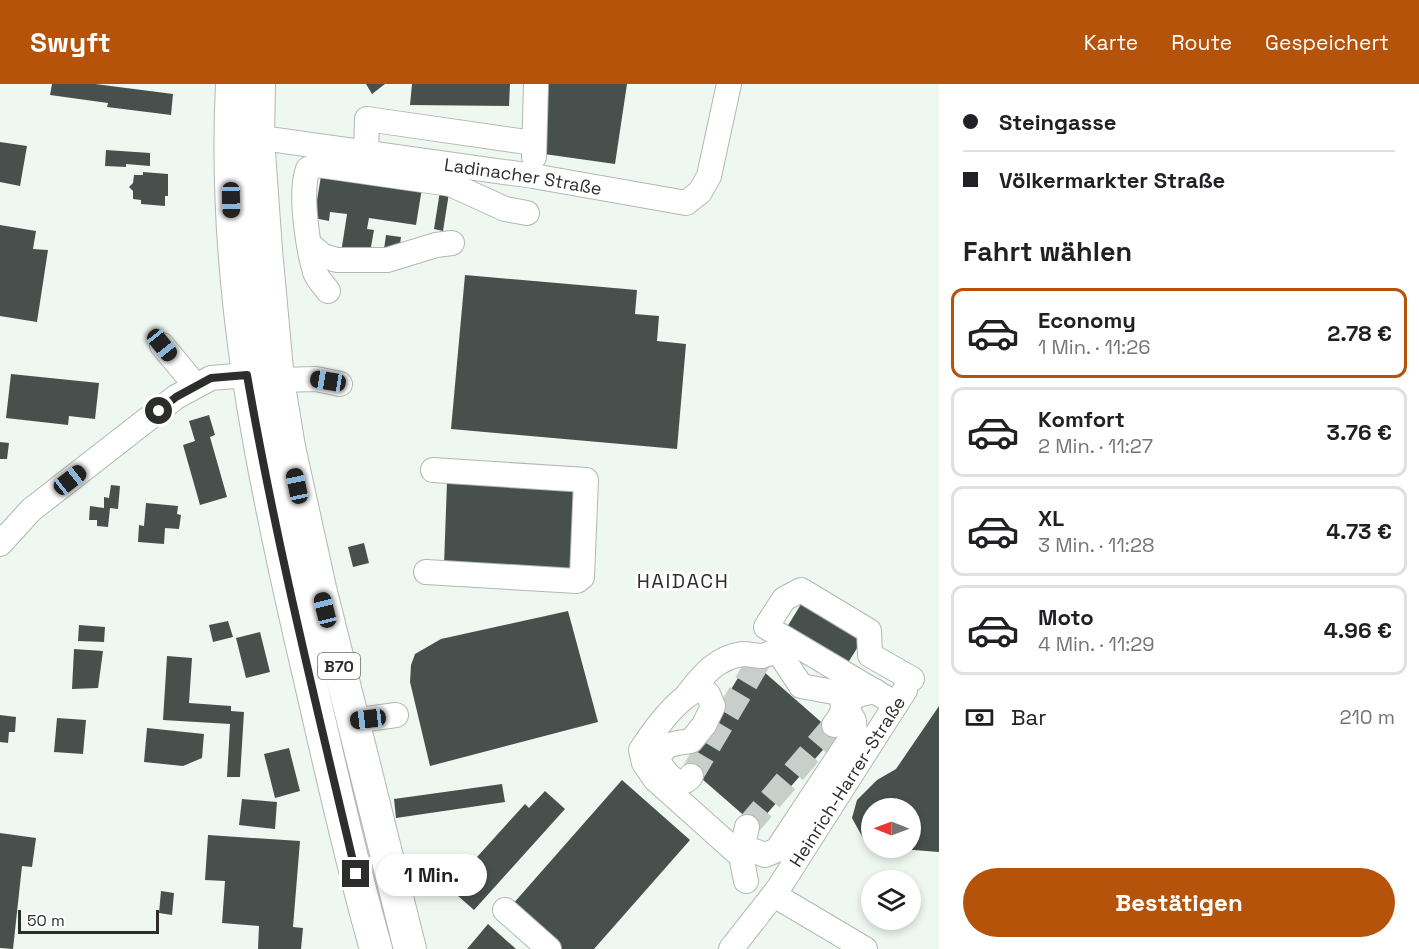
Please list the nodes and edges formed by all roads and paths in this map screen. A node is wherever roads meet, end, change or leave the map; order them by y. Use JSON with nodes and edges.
{"nodes":[{"id":1,"x":232,"y":84,"type":"edge"},
{"id":2,"x":259,"y":84,"type":"edge"},
{"id":3,"x":536,"y":84,"type":"edge"},
{"id":4,"x":729,"y":84,"type":"edge"},
{"id":5,"x":244,"y":136,"type":"junction"},
{"id":6,"x":534,"y":143,"type":"junction"},
{"id":7,"x":366,"y":153,"type":"junction"},
{"id":8,"x":533,"y":176,"type":"junction"},
{"id":9,"x":527,"y":213,"type":"dead end"},
{"id":10,"x":231,"y":222,"type":"junction"},
{"id":11,"x":452,"y":243,"type":"dead end"},
{"id":12,"x":309,"y":244,"type":"junction"},
{"id":13,"x":267,"y":250,"type":"junction"},
{"id":14,"x":328,"y":291,"type":"dead end"},
{"id":15,"x":162,"y":345,"type":"dead end"},
{"id":16,"x":247,"y":375,"type":"junction"},
{"id":17,"x":278,"y":380,"type":"junction"},
{"id":18,"x":340,"y":384,"type":"dead end"},
{"id":19,"x":196,"y":386,"type":"junction"},
{"id":20,"x":433,"y":470,"type":"dead end"},
{"id":21,"x":1,"y":542,"type":"edge"},
{"id":22,"x":295,"y":547,"type":"junction"},
{"id":23,"x":426,"y":572,"type":"dead end"},
{"id":24,"x":875,"y":691,"type":"junction"},
{"id":25,"x":688,"y":694,"type":"junction"},
{"id":26,"x":844,"y":702,"type":"junction"},
{"id":27,"x":896,"y":704,"type":"junction"},
{"id":28,"x":396,"y":715,"type":"dead end"},
{"id":29,"x":668,"y":716,"type":"junction"},
{"id":30,"x":352,"y":721,"type":"junction"},
{"id":31,"x":834,"y":726,"type":"tunnel mouth"},
{"id":32,"x":321,"y":727,"type":"junction"},
{"id":33,"x":677,"y":743,"type":"junction"},
{"id":34,"x":691,"y":776,"type":"dead end"},
{"id":35,"x":643,"y":788,"type":"dead end"},
{"id":36,"x":745,"y":844,"type":"junction"},
{"id":37,"x":393,"y":886,"type":"junction"},
{"id":38,"x":361,"y":895,"type":"junction"},
{"id":39,"x":774,"y":895,"type":"junction"},
{"id":40,"x":505,"y":910,"type":"dead end"},
{"id":41,"x":376,"y":949,"type":"edge"},
{"id":42,"x":410,"y":949,"type":"edge"},
{"id":43,"x":549,"y":949,"type":"edge"},
{"id":44,"x":731,"y":949,"type":"edge"},
{"id":45,"x":865,"y":949,"type":"edge"}],
"edges":[{"from":1,"to":5,"type":"main road","number":"B70"},
{"from":2,"to":5,"type":"main road","number":"B70"},
{"from":3,"to":6,"type":"street"},
{"from":4,"to":8,"type":"street","name":"Ladinacher Straße"},
{"from":5,"to":7,"type":"street","name":"Ladinacher Straße"},
{"from":5,"to":10,"type":"main road","number":"B70"},
{"from":5,"to":13,"type":"main road","number":"B70"},
{"from":6,"to":7,"type":"street"},
{"from":6,"to":8,"type":"street"},
{"from":7,"to":8,"type":"street","name":"Ladinacher Straße"},
{"from":9,"to":12,"type":"street"},
{"from":10,"to":13,"type":"main road"},
{"from":10,"to":16,"type":"main road","number":"B70"},
{"from":11,"to":12,"type":"street"},
{"from":12,"to":14,"type":"street"},
{"from":13,"to":17,"type":"main road","number":"B70"},
{"from":15,"to":19,"type":"street"},
{"from":16,"to":17,"type":"main road"},
{"from":16,"to":19,"type":"street"},
{"from":16,"to":22,"type":"main road","number":"B70"},
{"from":17,"to":18,"type":"street"},
{"from":17,"to":22,"type":"main road","number":"B70"},
{"from":19,"to":21,"type":"street"},
{"from":20,"to":23,"type":"street"},
{"from":22,"to":30,"type":"main road","number":"B70"},
{"from":22,"to":32,"type":"main road","number":"B70"},
{"from":24,"to":26,"type":"street"},
{"from":24,"to":27,"type":"street"},
{"from":24,"to":27,"type":"street","name":"Heinrich-Harrer-Straße"},
{"from":25,"to":26,"type":"street"},
{"from":25,"to":29,"type":"street"},
{"from":25,"to":33,"type":"street"},
{"from":26,"to":31,"type":"street"},
{"from":26,"to":36,"type":"street"},
{"from":27,"to":39,"type":"street","name":"Heinrich-Harrer-Straße"},
{"from":28,"to":30,"type":"street"},
{"from":29,"to":33,"type":"street"},
{"from":29,"to":36,"type":"street"},
{"from":30,"to":32,"type":"main road"},
{"from":30,"to":37,"type":"main road","number":"B70"},
{"from":32,"to":38,"type":"main road","number":"B70"},
{"from":33,"to":34,"type":"street"},
{"from":35,"to":36,"type":"street"},
{"from":37,"to":38,"type":"main road"},
{"from":37,"to":42,"type":"main road","number":"B70"},
{"from":38,"to":41,"type":"main road","number":"B70"},
{"from":39,"to":44,"type":"street","name":"Heinrich-Harrer-Straße"},
{"from":39,"to":45,"type":"street"},
{"from":40,"to":43,"type":"street"}]}
